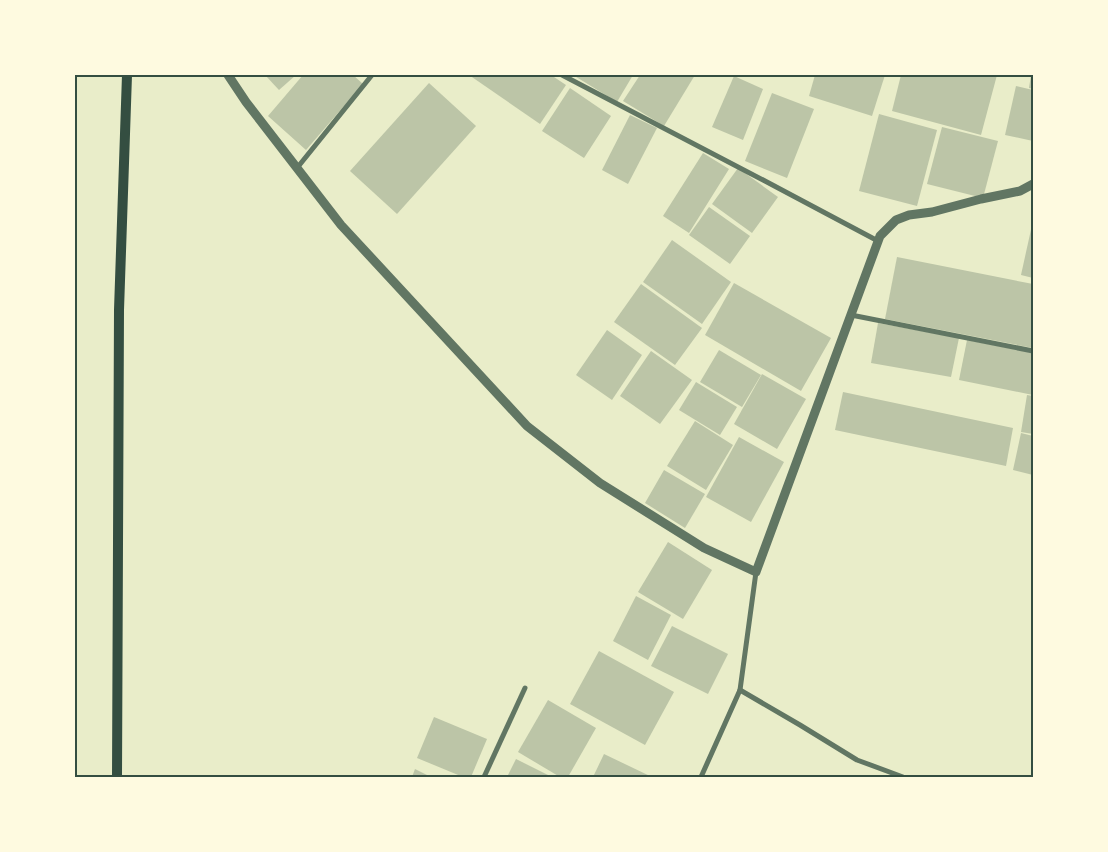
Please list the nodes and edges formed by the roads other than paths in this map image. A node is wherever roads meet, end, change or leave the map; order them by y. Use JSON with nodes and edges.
{"nodes":[{"id":1,"x":126,"y":75,"type":"edge"},
{"id":2,"x":228,"y":75,"type":"edge"},
{"id":3,"x":372,"y":75,"type":"edge"},
{"id":4,"x":562,"y":75,"type":"edge"},
{"id":5,"x":297,"y":168,"type":"junction"},
{"id":6,"x":1033,"y":184,"type":"edge"},
{"id":7,"x":878,"y":242,"type":"junction"},
{"id":8,"x":850,"y":315,"type":"junction"},
{"id":9,"x":1033,"y":351,"type":"edge"},
{"id":10,"x":756,"y":572,"type":"junction"},
{"id":11,"x":525,"y":688,"type":"dead end"},
{"id":12,"x":740,"y":690,"type":"junction"},
{"id":13,"x":117,"y":777,"type":"edge"},
{"id":14,"x":484,"y":777,"type":"edge"},
{"id":15,"x":701,"y":777,"type":"edge"},
{"id":16,"x":903,"y":777,"type":"edge"}],
"edges":[{"from":1,"to":13,"type":"main road"},
{"from":2,"to":5,"type":"street"},
{"from":3,"to":5,"type":"street"},
{"from":4,"to":7,"type":"street"},
{"from":5,"to":10,"type":"street"},
{"from":6,"to":7,"type":"street"},
{"from":7,"to":8,"type":"street"},
{"from":8,"to":9,"type":"street"},
{"from":8,"to":10,"type":"street"},
{"from":10,"to":12,"type":"street"},
{"from":11,"to":14,"type":"street"},
{"from":12,"to":15,"type":"street"},
{"from":12,"to":16,"type":"street"}]}
